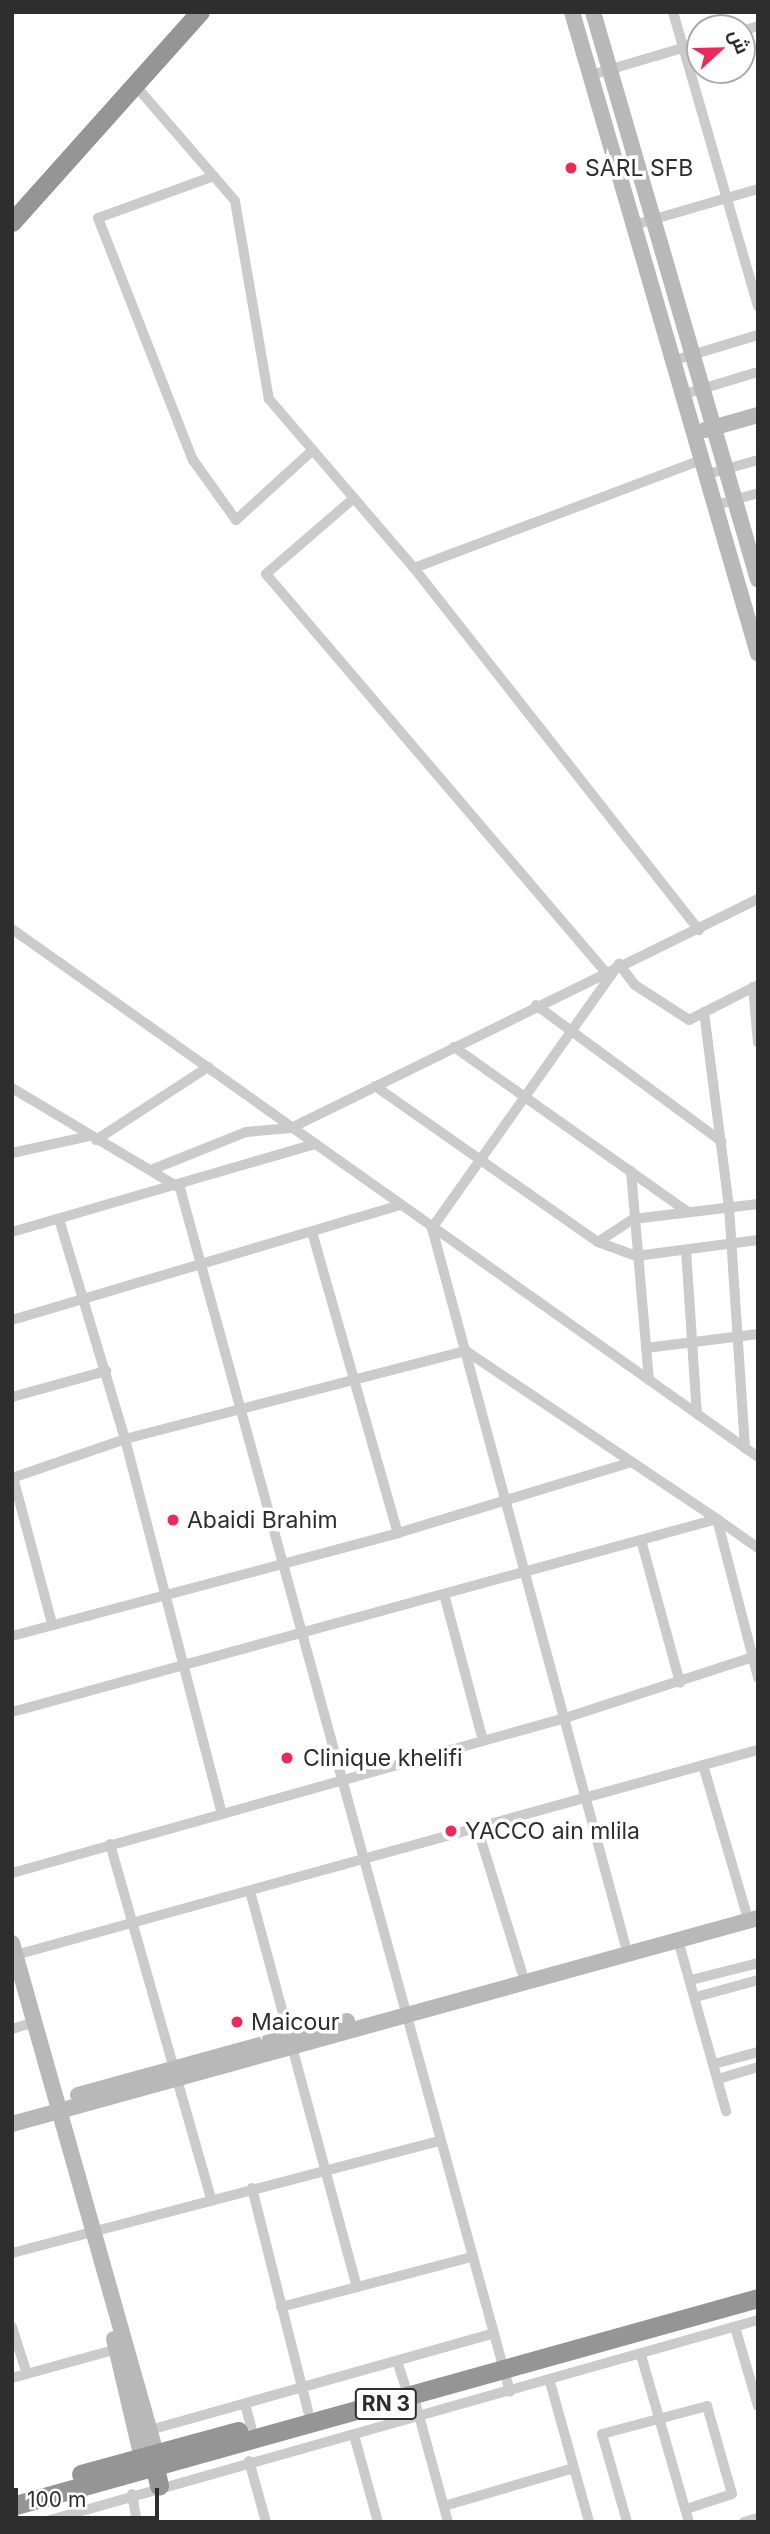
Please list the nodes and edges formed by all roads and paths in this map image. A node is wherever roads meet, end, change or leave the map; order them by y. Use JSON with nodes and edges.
{"nodes":[{"id":1,"x":186,"y":12,"type":"edge"},
{"id":2,"x":200,"y":12,"type":"edge"},
{"id":3,"x":572,"y":12,"type":"edge"},
{"id":4,"x":593,"y":12,"type":"edge"},
{"id":5,"x":673,"y":12,"type":"edge"},
{"id":6,"x":686,"y":47,"type":"edge"},
{"id":7,"x":683,"y":48,"type":"junction"},
{"id":8,"x":609,"y":70,"type":"junction"},
{"id":9,"x":590,"y":75,"type":"junction"},
{"id":10,"x":135,"y":85,"type":"junction"},
{"id":11,"x":214,"y":176,"type":"junction"},
{"id":12,"x":758,"y":189,"type":"edge"},
{"id":13,"x":725,"y":199,"type":"junction"},
{"id":14,"x":12,"y":204,"type":"edge"},
{"id":15,"x":652,"y":220,"type":"junction"},
{"id":16,"x":12,"y":222,"type":"edge"},
{"id":17,"x":634,"y":225,"type":"junction"},
{"id":18,"x":758,"y":306,"type":"edge"},
{"id":19,"x":758,"y":335,"type":"edge"},
{"id":20,"x":694,"y":354,"type":"junction"},
{"id":21,"x":675,"y":360,"type":"junction"},
{"id":22,"x":758,"y":372,"type":"edge"},
{"id":23,"x":704,"y":389,"type":"junction"},
{"id":24,"x":685,"y":394,"type":"junction"},
{"id":25,"x":758,"y":415,"type":"edge"},
{"id":26,"x":715,"y":427,"type":"junction"},
{"id":27,"x":696,"y":433,"type":"junction"},
{"id":28,"x":313,"y":450,"type":"junction"},
{"id":29,"x":758,"y":460,"type":"edge"},
{"id":30,"x":706,"y":466,"type":"junction"},
{"id":31,"x":727,"y":468,"type":"junction"},
{"id":32,"x":758,"y":494,"type":"edge"},
{"id":33,"x":354,"y":498,"type":"junction"},
{"id":34,"x":735,"y":500,"type":"junction"},
{"id":35,"x":717,"y":505,"type":"junction"},
{"id":36,"x":414,"y":568,"type":"junction"},
{"id":37,"x":758,"y":580,"type":"edge"},
{"id":38,"x":757,"y":651,"type":"edge"},
{"id":39,"x":758,"y":899,"type":"edge"},
{"id":40,"x":12,"y":929,"type":"edge"},
{"id":41,"x":699,"y":930,"type":"junction"},
{"id":42,"x":618,"y":964,"type":"junction"},
{"id":43,"x":607,"y":974,"type":"junction"},
{"id":44,"x":756,"y":986,"type":"edge"},
{"id":45,"x":536,"y":1005,"type":"junction"},
{"id":46,"x":704,"y":1012,"type":"junction"},
{"id":47,"x":570,"y":1033,"type":"junction"},
{"id":48,"x":757,"y":1035,"type":"edge"},
{"id":49,"x":758,"y":1043,"type":"edge"},
{"id":50,"x":454,"y":1046,"type":"junction"},
{"id":51,"x":208,"y":1067,"type":"junction"},
{"id":52,"x":375,"y":1086,"type":"junction"},
{"id":53,"x":12,"y":1088,"type":"edge"},
{"id":54,"x":524,"y":1098,"type":"junction"},
{"id":55,"x":291,"y":1128,"type":"junction"},
{"id":56,"x":93,"y":1138,"type":"junction"},
{"id":57,"x":722,"y":1141,"type":"junction"},
{"id":58,"x":314,"y":1144,"type":"junction"},
{"id":59,"x":12,"y":1153,"type":"edge"},
{"id":60,"x":479,"y":1162,"type":"junction"},
{"id":61,"x":151,"y":1170,"type":"junction"},
{"id":62,"x":631,"y":1171,"type":"junction"},
{"id":63,"x":180,"y":1188,"type":"junction"},
{"id":64,"x":758,"y":1204,"type":"edge"},
{"id":65,"x":400,"y":1205,"type":"junction"},
{"id":66,"x":729,"y":1207,"type":"junction"},
{"id":67,"x":688,"y":1212,"type":"junction"},
{"id":68,"x":59,"y":1219,"type":"junction"},
{"id":69,"x":633,"y":1219,"type":"junction"},
{"id":70,"x":432,"y":1228,"type":"junction"},
{"id":71,"x":12,"y":1232,"type":"edge"},
{"id":72,"x":312,"y":1232,"type":"junction"},
{"id":73,"x":758,"y":1240,"type":"edge"},
{"id":74,"x":598,"y":1242,"type":"junction"},
{"id":75,"x":732,"y":1244,"type":"junction"},
{"id":76,"x":686,"y":1250,"type":"junction"},
{"id":77,"x":636,"y":1256,"type":"junction"},
{"id":78,"x":203,"y":1268,"type":"junction"},
{"id":79,"x":84,"y":1299,"type":"junction"},
{"id":80,"x":12,"y":1320,"type":"edge"},
{"id":81,"x":758,"y":1334,"type":"edge"},
{"id":82,"x":738,"y":1337,"type":"junction"},
{"id":83,"x":693,"y":1342,"type":"junction"},
{"id":84,"x":646,"y":1348,"type":"junction"},
{"id":85,"x":466,"y":1350,"type":"junction"},
{"id":86,"x":106,"y":1371,"type":"junction"},
{"id":87,"x":649,"y":1380,"type":"junction"},
{"id":88,"x":354,"y":1383,"type":"junction"},
{"id":89,"x":12,"y":1397,"type":"edge"},
{"id":90,"x":241,"y":1413,"type":"junction"},
{"id":91,"x":697,"y":1414,"type":"junction"},
{"id":92,"x":125,"y":1439,"type":"junction"},
{"id":93,"x":745,"y":1448,"type":"junction"},
{"id":94,"x":758,"y":1457,"type":"edge"},
{"id":95,"x":629,"y":1463,"type":"junction"},
{"id":96,"x":12,"y":1478,"type":"edge"},
{"id":97,"x":507,"y":1502,"type":"junction"},
{"id":98,"x":717,"y":1519,"type":"junction"},
{"id":99,"x":398,"y":1533,"type":"junction"},
{"id":100,"x":640,"y":1540,"type":"junction"},
{"id":101,"x":758,"y":1548,"type":"edge"},
{"id":102,"x":284,"y":1563,"type":"junction"},
{"id":103,"x":525,"y":1572,"type":"junction"},
{"id":104,"x":166,"y":1593,"type":"junction"},
{"id":105,"x":444,"y":1594,"type":"junction"},
{"id":106,"x":52,"y":1625,"type":"junction"},
{"id":107,"x":301,"y":1632,"type":"junction"},
{"id":108,"x":12,"y":1636,"type":"edge"},
{"id":109,"x":756,"y":1658,"type":"edge"},
{"id":110,"x":184,"y":1664,"type":"junction"},
{"id":111,"x":758,"y":1678,"type":"edge"},
{"id":112,"x":680,"y":1683,"type":"junction"},
{"id":113,"x":12,"y":1712,"type":"edge"},
{"id":114,"x":565,"y":1718,"type":"junction"},
{"id":115,"x":483,"y":1741,"type":"junction"},
{"id":116,"x":758,"y":1750,"type":"edge"},
{"id":117,"x":703,"y":1765,"type":"junction"},
{"id":118,"x":341,"y":1781,"type":"junction"},
{"id":119,"x":586,"y":1797,"type":"junction"},
{"id":120,"x":222,"y":1814,"type":"junction"},
{"id":121,"x":477,"y":1827,"type":"junction"},
{"id":122,"x":110,"y":1844,"type":"junction"},
{"id":123,"x":362,"y":1859,"type":"junction"},
{"id":124,"x":12,"y":1873,"type":"edge"},
{"id":125,"x":250,"y":1891,"type":"junction"},
{"id":126,"x":754,"y":1913,"type":"edge"},
{"id":127,"x":134,"y":1922,"type":"junction"},
{"id":128,"x":678,"y":1940,"type":"junction"},
{"id":129,"x":625,"y":1944,"type":"junction"},
{"id":130,"x":13,"y":1951,"type":"edge"},
{"id":131,"x":758,"y":1963,"type":"edge"},
{"id":132,"x":522,"y":1972,"type":"junction"},
{"id":133,"x":691,"y":1980,"type":"junction"},
{"id":134,"x":758,"y":1980,"type":"edge"},
{"id":135,"x":12,"y":1984,"type":"edge"},
{"id":136,"x":696,"y":1997,"type":"junction"},
{"id":137,"x":404,"y":2010,"type":"junction"},
{"id":138,"x":24,"y":2026,"type":"edge"},
{"id":139,"x":291,"y":2042,"type":"junction"},
{"id":140,"x":758,"y":2052,"type":"edge"},
{"id":141,"x":714,"y":2064,"type":"junction"},
{"id":142,"x":758,"y":2067,"type":"edge"},
{"id":143,"x":176,"y":2073,"type":"junction"},
{"id":144,"x":718,"y":2079,"type":"junction"},
{"id":145,"x":52,"y":2108,"type":"junction"},
{"id":146,"x":726,"y":2111,"type":"dead end"},
{"id":147,"x":12,"y":2113,"type":"edge"},
{"id":148,"x":12,"y":2124,"type":"edge"},
{"id":149,"x":440,"y":2141,"type":"junction"},
{"id":150,"x":327,"y":2171,"type":"junction"},
{"id":151,"x":252,"y":2188,"type":"junction"},
{"id":152,"x":211,"y":2198,"type":"junction"},
{"id":153,"x":88,"y":2232,"type":"junction"},
{"id":154,"x":12,"y":2253,"type":"edge"},
{"id":155,"x":472,"y":2257,"type":"junction"},
{"id":156,"x":758,"y":2285,"type":"edge"},
{"id":157,"x":357,"y":2287,"type":"junction"},
{"id":158,"x":758,"y":2298,"type":"edge"},
{"id":159,"x":281,"y":2307,"type":"junction"},
{"id":160,"x":758,"y":2320,"type":"edge"},
{"id":161,"x":12,"y":2327,"type":"edge"},
{"id":162,"x":735,"y":2327,"type":"junction"},
{"id":163,"x":492,"y":2334,"type":"junction"},
{"id":164,"x":122,"y":2348,"type":"junction"},
{"id":165,"x":641,"y":2355,"type":"junction"},
{"id":166,"x":397,"y":2361,"type":"junction"},
{"id":167,"x":502,"y":2366,"type":"junction"},
{"id":168,"x":27,"y":2374,"type":"junction"},
{"id":169,"x":12,"y":2378,"type":"edge"},
{"id":170,"x":550,"y":2382,"type":"junction"},
{"id":171,"x":302,"y":2388,"type":"junction"},
{"id":172,"x":409,"y":2391,"type":"junction"},
{"id":173,"x":510,"y":2392,"type":"junction"},
{"id":174,"x":757,"y":2399,"type":"edge"},
{"id":175,"x":245,"y":2404,"type":"junction"},
{"id":176,"x":308,"y":2411,"type":"junction"},
{"id":177,"x":659,"y":2418,"type":"junction"},
{"id":178,"x":419,"y":2420,"type":"junction"},
{"id":179,"x":251,"y":2427,"type":"junction"},
{"id":180,"x":150,"y":2430,"type":"junction"},
{"id":181,"x":354,"y":2435,"type":"junction"},
{"id":182,"x":249,"y":2461,"type":"junction"},
{"id":183,"x":153,"y":2467,"type":"junction"},
{"id":184,"x":574,"y":2468,"type":"junction"},
{"id":185,"x":12,"y":2493,"type":"edge"},
{"id":186,"x":132,"y":2494,"type":"junction"},
{"id":187,"x":12,"y":2506,"type":"edge"},
{"id":188,"x":444,"y":2506,"type":"junction"},
{"id":189,"x":686,"y":2509,"type":"junction"},
{"id":190,"x":758,"y":2518,"type":"edge"},
{"id":191,"x":43,"y":2522,"type":"edge"},
{"id":192,"x":137,"y":2522,"type":"edge"},
{"id":193,"x":266,"y":2522,"type":"edge"},
{"id":194,"x":378,"y":2522,"type":"edge"},
{"id":195,"x":448,"y":2522,"type":"edge"},
{"id":196,"x":589,"y":2522,"type":"edge"},
{"id":197,"x":627,"y":2522,"type":"edge"},
{"id":198,"x":690,"y":2522,"type":"edge"},
{"id":199,"x":744,"y":2522,"type":"edge"}],
"edges":[{"from":1,"to":14,"type":"highway"},
{"from":2,"to":10,"type":"highway"},
{"from":3,"to":9,"type":"street"},
{"from":4,"to":8,"type":"street"},
{"from":5,"to":7,"type":"street"},
{"from":6,"to":7,"type":"street"},
{"from":7,"to":8,"type":"street"},
{"from":7,"to":13,"type":"street"},
{"from":8,"to":9,"type":"street"},
{"from":8,"to":15,"type":"street"},
{"from":9,"to":17,"type":"street"},
{"from":10,"to":11,"type":"street"},
{"from":10,"to":16,"type":"highway"},
{"from":11,"to":28,"type":"street"},
{"from":11,"to":28,"type":"street"},
{"from":12,"to":13,"type":"street"},
{"from":13,"to":15,"type":"street"},
{"from":13,"to":18,"type":"street"},
{"from":15,"to":17,"type":"street"},
{"from":15,"to":20,"type":"street"},
{"from":17,"to":21,"type":"street"},
{"from":19,"to":20,"type":"street"},
{"from":20,"to":21,"type":"street"},
{"from":20,"to":23,"type":"street"},
{"from":21,"to":24,"type":"street"},
{"from":22,"to":23,"type":"street"},
{"from":23,"to":24,"type":"street"},
{"from":23,"to":26,"type":"street"},
{"from":24,"to":27,"type":"street"},
{"from":25,"to":26,"type":"street"},
{"from":26,"to":27,"type":"street"},
{"from":26,"to":31,"type":"street"},
{"from":27,"to":30,"type":"street"},
{"from":28,"to":33,"type":"street"},
{"from":29,"to":31,"type":"street"},
{"from":30,"to":31,"type":"street"},
{"from":30,"to":35,"type":"street"},
{"from":30,"to":36,"type":"street"},
{"from":31,"to":34,"type":"street"},
{"from":32,"to":34,"type":"street"},
{"from":33,"to":36,"type":"street"},
{"from":33,"to":43,"type":"street"},
{"from":34,"to":35,"type":"street"},
{"from":34,"to":37,"type":"street"},
{"from":35,"to":38,"type":"street"},
{"from":36,"to":41,"type":"street"},
{"from":39,"to":41,"type":"street"},
{"from":40,"to":51,"type":"street"},
{"from":41,"to":42,"type":"street"},
{"from":42,"to":43,"type":"street"},
{"from":42,"to":46,"type":"street"},
{"from":43,"to":45,"type":"street"},
{"from":43,"to":47,"type":"street"},
{"from":44,"to":46,"type":"street"},
{"from":44,"to":48,"type":"street"},
{"from":45,"to":47,"type":"street"},
{"from":45,"to":50,"type":"street"},
{"from":46,"to":57,"type":"street"},
{"from":47,"to":54,"type":"street"},
{"from":47,"to":57,"type":"street"},
{"from":48,"to":49,"type":"street"},
{"from":50,"to":52,"type":"street"},
{"from":50,"to":54,"type":"street"},
{"from":51,"to":55,"type":"street"},
{"from":51,"to":56,"type":"street"},
{"from":52,"to":55,"type":"street"},
{"from":52,"to":60,"type":"street"},
{"from":53,"to":56,"type":"street"},
{"from":54,"to":60,"type":"street"},
{"from":54,"to":62,"type":"street"},
{"from":55,"to":58,"type":"street"},
{"from":55,"to":61,"type":"street"},
{"from":56,"to":59,"type":"street"},
{"from":56,"to":61,"type":"street"},
{"from":57,"to":66,"type":"street"},
{"from":58,"to":63,"type":"street"},
{"from":58,"to":65,"type":"street"},
{"from":60,"to":70,"type":"street"},
{"from":60,"to":74,"type":"street"},
{"from":61,"to":63,"type":"street"},
{"from":62,"to":67,"type":"street"},
{"from":62,"to":69,"type":"street"},
{"from":63,"to":68,"type":"street"},
{"from":63,"to":78,"type":"street"},
{"from":64,"to":66,"type":"street"},
{"from":65,"to":70,"type":"street"},
{"from":65,"to":72,"type":"street"},
{"from":66,"to":67,"type":"street"},
{"from":66,"to":75,"type":"street"},
{"from":67,"to":69,"type":"street"},
{"from":68,"to":71,"type":"street"},
{"from":68,"to":79,"type":"street"},
{"from":69,"to":74,"type":"street"},
{"from":69,"to":77,"type":"street"},
{"from":70,"to":85,"type":"street"},
{"from":70,"to":87,"type":"street"},
{"from":72,"to":78,"type":"street"},
{"from":72,"to":88,"type":"street"},
{"from":73,"to":75,"type":"street"},
{"from":74,"to":77,"type":"street"},
{"from":75,"to":76,"type":"street"},
{"from":75,"to":82,"type":"street"},
{"from":76,"to":77,"type":"street"},
{"from":76,"to":83,"type":"street"},
{"from":77,"to":84,"type":"street"},
{"from":78,"to":79,"type":"street"},
{"from":78,"to":90,"type":"street"},
{"from":79,"to":80,"type":"street"},
{"from":79,"to":86,"type":"street"},
{"from":81,"to":82,"type":"street"},
{"from":82,"to":83,"type":"street"},
{"from":82,"to":93,"type":"street"},
{"from":83,"to":84,"type":"street"},
{"from":83,"to":91,"type":"street"},
{"from":84,"to":87,"type":"street"},
{"from":85,"to":88,"type":"street"},
{"from":85,"to":95,"type":"street"},
{"from":85,"to":97,"type":"street"},
{"from":86,"to":89,"type":"street"},
{"from":86,"to":92,"type":"street"},
{"from":87,"to":91,"type":"street"},
{"from":88,"to":90,"type":"street"},
{"from":88,"to":99,"type":"street"},
{"from":90,"to":92,"type":"street"},
{"from":90,"to":102,"type":"street"},
{"from":91,"to":93,"type":"street"},
{"from":92,"to":96,"type":"street"},
{"from":92,"to":104,"type":"street"},
{"from":93,"to":94,"type":"street"},
{"from":95,"to":97,"type":"street"},
{"from":95,"to":98,"type":"street"},
{"from":96,"to":106,"type":"street"},
{"from":97,"to":99,"type":"street"},
{"from":97,"to":103,"type":"street"},
{"from":98,"to":100,"type":"street"},
{"from":98,"to":101,"type":"street"},
{"from":98,"to":109,"type":"street"},
{"from":99,"to":102,"type":"street"},
{"from":100,"to":103,"type":"street"},
{"from":100,"to":112,"type":"street"},
{"from":102,"to":104,"type":"street"},
{"from":102,"to":107,"type":"street"},
{"from":103,"to":105,"type":"street"},
{"from":103,"to":114,"type":"street"},
{"from":104,"to":106,"type":"street"},
{"from":104,"to":110,"type":"street"},
{"from":105,"to":107,"type":"street"},
{"from":105,"to":115,"type":"street"},
{"from":106,"to":108,"type":"street"},
{"from":107,"to":110,"type":"street"},
{"from":107,"to":118,"type":"street"},
{"from":109,"to":111,"type":"street"},
{"from":109,"to":112,"type":"street"},
{"from":110,"to":113,"type":"street"},
{"from":110,"to":120,"type":"street"},
{"from":112,"to":114,"type":"street"},
{"from":114,"to":115,"type":"street"},
{"from":114,"to":119,"type":"street"},
{"from":115,"to":118,"type":"street"},
{"from":116,"to":117,"type":"street"},
{"from":117,"to":119,"type":"street"},
{"from":117,"to":126,"type":"street"},
{"from":118,"to":120,"type":"street"},
{"from":118,"to":123,"type":"street"},
{"from":119,"to":121,"type":"street"},
{"from":119,"to":129,"type":"street"},
{"from":120,"to":122,"type":"street"},
{"from":121,"to":123,"type":"street"},
{"from":121,"to":132,"type":"street"},
{"from":122,"to":124,"type":"street"},
{"from":122,"to":127,"type":"street"},
{"from":123,"to":125,"type":"street"},
{"from":123,"to":137,"type":"street"},
{"from":125,"to":127,"type":"street"},
{"from":125,"to":139,"type":"street"},
{"from":126,"to":128,"type":"street"},
{"from":126,"to":129,"type":"street"},
{"from":127,"to":130,"type":"street"},
{"from":127,"to":143,"type":"street"},
{"from":128,"to":133,"type":"street"},
{"from":128,"to":137,"type":"street"},
{"from":129,"to":132,"type":"street"},
{"from":130,"to":138,"type":"street"},
{"from":131,"to":133,"type":"street"},
{"from":132,"to":137,"type":"street"},
{"from":133,"to":136,"type":"street"},
{"from":134,"to":136,"type":"street"},
{"from":135,"to":138,"type":"street"},
{"from":136,"to":141,"type":"street"},
{"from":137,"to":139,"type":"street"},
{"from":137,"to":149,"type":"street"},
{"from":138,"to":145,"type":"street"},
{"from":139,"to":143,"type":"street"},
{"from":139,"to":150,"type":"street"},
{"from":140,"to":141,"type":"street"},
{"from":141,"to":144,"type":"street"},
{"from":142,"to":144,"type":"street"},
{"from":143,"to":145,"type":"street"},
{"from":143,"to":152,"type":"street"},
{"from":144,"to":146,"type":"street"},
{"from":145,"to":147,"type":"street"},
{"from":145,"to":148,"type":"street"},
{"from":145,"to":153,"type":"street"},
{"from":149,"to":150,"type":"street"},
{"from":149,"to":155,"type":"street"},
{"from":150,"to":151,"type":"street"},
{"from":150,"to":157,"type":"street"},
{"from":151,"to":152,"type":"street"},
{"from":151,"to":159,"type":"street"},
{"from":152,"to":153,"type":"street"},
{"from":153,"to":154,"type":"street"},
{"from":153,"to":164,"type":"street"},
{"from":155,"to":157,"type":"street"},
{"from":155,"to":163,"type":"street"},
{"from":156,"to":167,"type":"highway","number":"RN 3"},
{"from":157,"to":159,"type":"street"},
{"from":158,"to":167,"type":"highway","number":"RN 3"},
{"from":159,"to":171,"type":"street"},
{"from":160,"to":162,"type":"street"},
{"from":161,"to":168,"type":"street"},
{"from":162,"to":165,"type":"street"},
{"from":162,"to":174,"type":"street"},
{"from":163,"to":166,"type":"street"},
{"from":163,"to":167,"type":"street"},
{"from":164,"to":168,"type":"street"},
{"from":164,"to":180,"type":"street"},
{"from":164,"to":183,"type":"street"},
{"from":165,"to":170,"type":"street"},
{"from":165,"to":177,"type":"street"},
{"from":166,"to":171,"type":"street"},
{"from":166,"to":172,"type":"street"},
{"from":167,"to":172,"type":"highway","number":"RN 3"},
{"from":167,"to":173,"type":"street"},
{"from":168,"to":169,"type":"street"},
{"from":170,"to":173,"type":"street"},
{"from":170,"to":184,"type":"street"},
{"from":171,"to":175,"type":"street"},
{"from":171,"to":176,"type":"street"},
{"from":172,"to":176,"type":"highway","number":"RN 3"},
{"from":172,"to":178,"type":"street"},
{"from":172,"to":183,"type":"highway","number":"RN 3"},
{"from":173,"to":178,"type":"street"},
{"from":175,"to":179,"type":"street"},
{"from":175,"to":180,"type":"street"},
{"from":176,"to":179,"type":"highway","number":"RN 3"},
{"from":177,"to":189,"type":"street"},
{"from":177,"to":189,"type":"street"},
{"from":177,"to":197,"type":"street"},
{"from":178,"to":181,"type":"street"},
{"from":178,"to":188,"type":"street"},
{"from":179,"to":183,"type":"highway","number":"RN 3"},
{"from":180,"to":183,"type":"street"},
{"from":181,"to":182,"type":"street"},
{"from":181,"to":194,"type":"street"},
{"from":182,"to":183,"type":"street"},
{"from":182,"to":193,"type":"street"},
{"from":183,"to":185,"type":"highway","number":"RN 3"},
{"from":183,"to":186,"type":"street"},
{"from":183,"to":187,"type":"highway","number":"RN 3"},
{"from":184,"to":188,"type":"street"},
{"from":184,"to":196,"type":"street"},
{"from":186,"to":191,"type":"street"},
{"from":186,"to":192,"type":"street"},
{"from":188,"to":195,"type":"street"},
{"from":189,"to":198,"type":"street"},
{"from":190,"to":199,"type":"street"}]}
